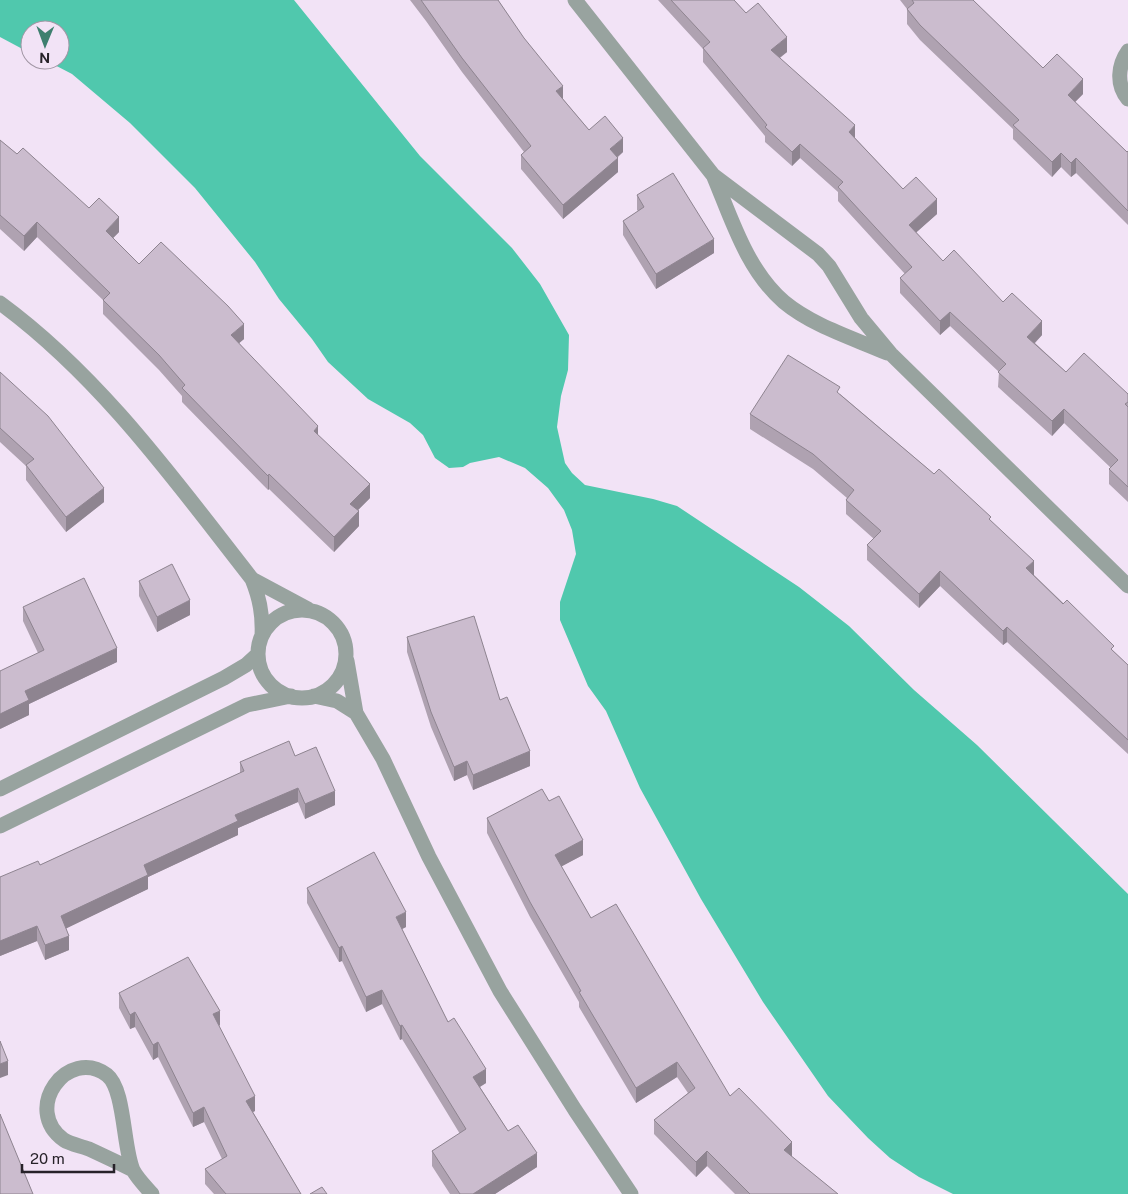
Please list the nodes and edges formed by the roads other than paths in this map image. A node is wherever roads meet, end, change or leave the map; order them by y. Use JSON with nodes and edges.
{"nodes":[{"id":1,"x":575,"y":0,"type":"edge"},
{"id":2,"x":1128,"y":51,"type":"edge"},
{"id":3,"x":1128,"y":99,"type":"edge"},
{"id":4,"x":713,"y":175,"type":"junction"},
{"id":5,"x":0,"y":303,"type":"edge"},
{"id":6,"x":891,"y":354,"type":"junction"},
{"id":7,"x":252,"y":579,"type":"junction"},
{"id":8,"x":1128,"y":586,"type":"edge"},
{"id":9,"x":311,"y":611,"type":"junction"},
{"id":10,"x":262,"y":636,"type":"junction"},
{"id":11,"x":346,"y":653,"type":"junction"},
{"id":12,"x":258,"y":654,"type":"junction"},
{"id":13,"x":290,"y":696,"type":"junction"},
{"id":14,"x":314,"y":696,"type":"junction"},
{"id":15,"x":356,"y":713,"type":"junction"},
{"id":16,"x":0,"y":789,"type":"edge"},
{"id":17,"x":0,"y":826,"type":"edge"},
{"id":18,"x":133,"y":1170,"type":"junction"},
{"id":19,"x":152,"y":1194,"type":"edge"},
{"id":20,"x":631,"y":1194,"type":"edge"}],
"edges":[{"from":1,"to":4,"type":"street"},
{"from":2,"to":3,"type":"street"},
{"from":4,"to":6,"type":"street"},
{"from":4,"to":6,"type":"street"},
{"from":5,"to":7,"type":"street"},
{"from":6,"to":8,"type":"street"},
{"from":7,"to":9,"type":"street"},
{"from":7,"to":10,"type":"street"},
{"from":9,"to":10,"type":"street"},
{"from":9,"to":11,"type":"street"},
{"from":10,"to":12,"type":"street"},
{"from":11,"to":14,"type":"street"},
{"from":11,"to":15,"type":"street"},
{"from":12,"to":13,"type":"street"},
{"from":12,"to":16,"type":"street"},
{"from":13,"to":14,"type":"street"},
{"from":13,"to":17,"type":"street"},
{"from":14,"to":15,"type":"street"},
{"from":15,"to":20,"type":"street"},
{"from":18,"to":18,"type":"street"},
{"from":18,"to":19,"type":"street"}]}
